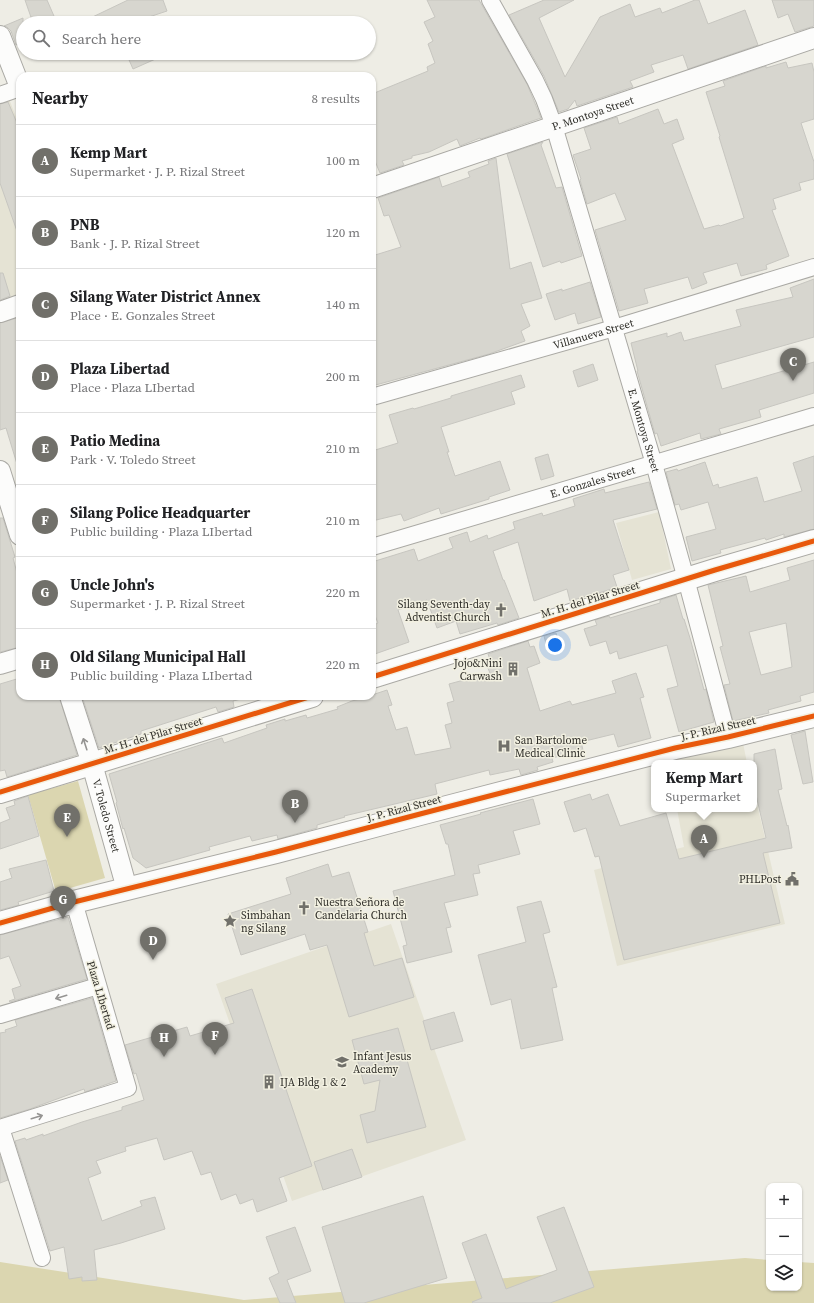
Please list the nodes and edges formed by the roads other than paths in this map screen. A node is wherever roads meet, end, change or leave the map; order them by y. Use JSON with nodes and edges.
{"nodes":[{"id":1,"x":490,"y":0,"type":"edge"},
{"id":2,"x":0,"y":36,"type":"edge"},
{"id":3,"x":814,"y":38,"type":"edge"},
{"id":4,"x":16,"y":77,"type":"edge"},
{"id":5,"x":16,"y":89,"type":"edge"},
{"id":6,"x":0,"y":95,"type":"edge"},
{"id":7,"x":554,"y":126,"type":"junction"},
{"id":8,"x":376,"y":187,"type":"edge"},
{"id":9,"x":814,"y":266,"type":"edge"},
{"id":10,"x":16,"y":306,"type":"edge"},
{"id":11,"x":0,"y":312,"type":"edge"},
{"id":12,"x":614,"y":328,"type":"junction"},
{"id":13,"x":376,"y":396,"type":"edge"},
{"id":14,"x":814,"y":416,"type":"edge"},
{"id":15,"x":654,"y":464,"type":"junction"},
{"id":16,"x":0,"y":471,"type":"edge"},
{"id":17,"x":15,"y":500,"type":"edge"},
{"id":18,"x":814,"y":541,"type":"edge"},
{"id":19,"x":376,"y":546,"type":"edge"},
{"id":20,"x":686,"y":579,"type":"junction"},
{"id":21,"x":16,"y":659,"type":"edge"},
{"id":22,"x":0,"y":664,"type":"edge"},
{"id":23,"x":376,"y":676,"type":"edge"},
{"id":24,"x":71,"y":700,"type":"edge"},
{"id":25,"x":299,"y":700,"type":"edge"},
{"id":26,"x":814,"y":716,"type":"edge"},
{"id":27,"x":728,"y":737,"type":"junction"},
{"id":28,"x":92,"y":764,"type":"junction"},
{"id":29,"x":0,"y":792,"type":"edge"},
{"id":30,"x":127,"y":889,"type":"junction"},
{"id":31,"x":74,"y":902,"type":"junction"},
{"id":32,"x":0,"y":923,"type":"edge"},
{"id":33,"x":98,"y":986,"type":"junction"},
{"id":34,"x":0,"y":1015,"type":"edge"},
{"id":35,"x":0,"y":1128,"type":"edge"},
{"id":36,"x":42,"y":1258,"type":"dead end"}],
"edges":[{"from":1,"to":7,"type":"street","name":"E. Montoya Street"},
{"from":2,"to":4,"type":"street"},
{"from":3,"to":7,"type":"street","name":"P. Montoya Street"},
{"from":5,"to":6,"type":"street"},
{"from":7,"to":8,"type":"street","name":"P. Montoya Street"},
{"from":7,"to":12,"type":"street","name":"E. Montoya Street"},
{"from":9,"to":12,"type":"street","name":"Villanueva Street"},
{"from":10,"to":11,"type":"street"},
{"from":12,"to":13,"type":"street","name":"Villanueva Street"},
{"from":12,"to":15,"type":"street","name":"E. Montoya Street"},
{"from":14,"to":15,"type":"street","name":"E. Gonzales Street"},
{"from":15,"to":19,"type":"street","name":"E. Gonzales Street"},
{"from":15,"to":20,"type":"street","name":"E. Montoya Street"},
{"from":16,"to":17,"type":"street"},
{"from":18,"to":20,"type":"main road","name":"M. H. del Pilar Street"},
{"from":20,"to":23,"type":"main road","name":"M. H. del Pilar Street"},
{"from":20,"to":27,"type":"street","name":"E. Montoya Street"},
{"from":21,"to":22,"type":"street"},
{"from":28,"to":24,"type":"street","name":"V. Toledo Street","one_way":true},
{"from":25,"to":28,"type":"main road","name":"M. H. del Pilar Street"},
{"from":26,"to":27,"type":"main road","name":"J. P. Rizal Street"},
{"from":27,"to":30,"type":"main road","name":"J. P. Rizal Street"},
{"from":28,"to":29,"type":"main road","name":"M. H. del Pilar Street"},
{"from":28,"to":30,"type":"street","name":"V. Toledo Street"},
{"from":30,"to":31,"type":"main road","name":"J. P. Rizal Street"},
{"from":31,"to":32,"type":"main road","name":"J. P. Rizal Street"},
{"from":31,"to":33,"type":"street","name":"Plaza LIbertad"},
{"from":33,"to":34,"type":"street","one_way":true},
{"from":35,"to":33,"type":"street","name":"Plaza LIbertad","one_way":true},
{"from":35,"to":36,"type":"street"}]}
